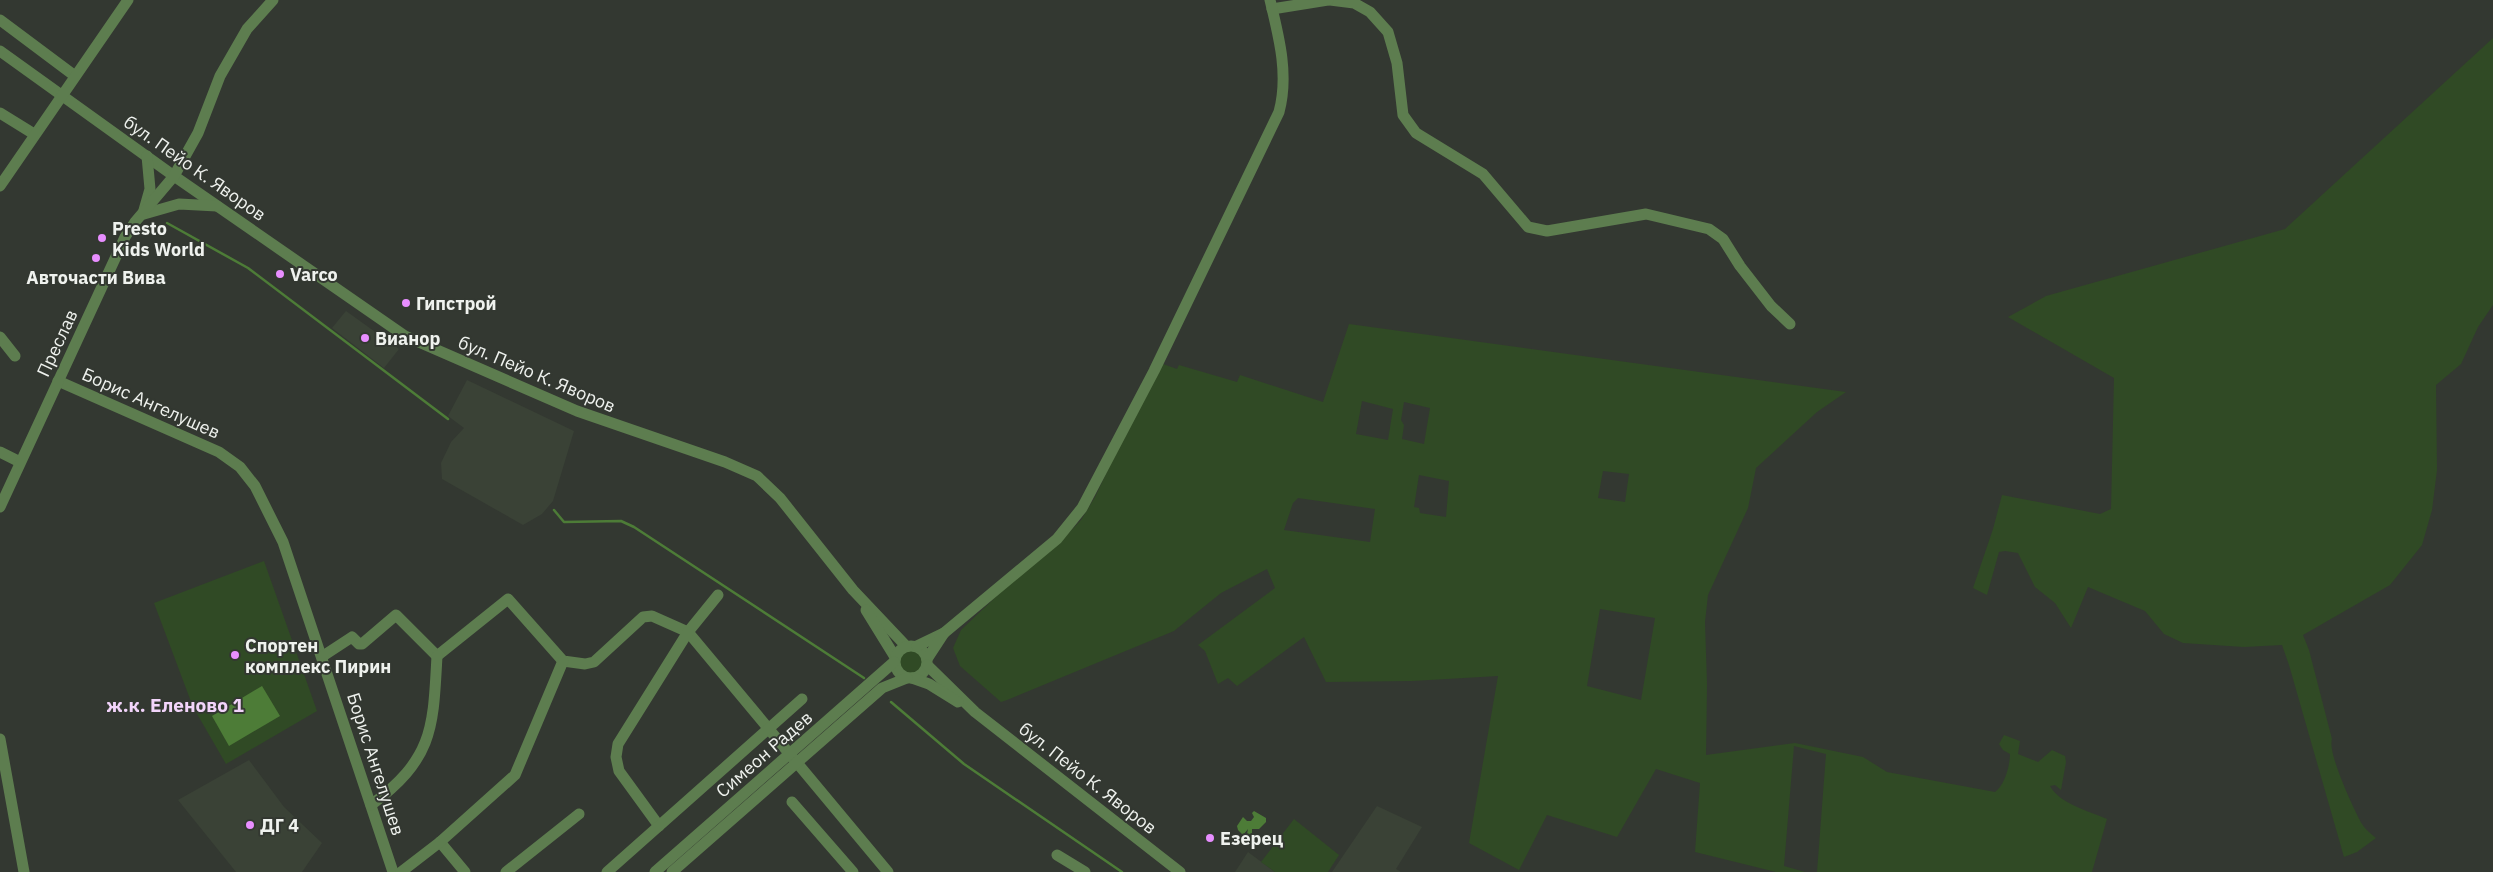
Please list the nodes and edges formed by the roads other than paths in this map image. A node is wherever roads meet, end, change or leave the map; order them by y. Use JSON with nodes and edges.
{"nodes":[{"id":1,"x":128,"y":0,"type":"edge"},
{"id":2,"x":273,"y":0,"type":"edge"},
{"id":3,"x":1329,"y":0,"type":"edge"},
{"id":4,"x":1271,"y":4,"type":"edge"},
{"id":5,"x":0,"y":20,"type":"edge"},
{"id":6,"x":0,"y":51,"type":"edge"},
{"id":7,"x":75,"y":76,"type":"junction"},
{"id":8,"x":62,"y":95,"type":"junction"},
{"id":9,"x":0,"y":113,"type":"edge"},
{"id":10,"x":34,"y":134,"type":"junction"},
{"id":11,"x":147,"y":156,"type":"junction"},
{"id":12,"x":174,"y":176,"type":"junction"},
{"id":13,"x":0,"y":186,"type":"edge"},
{"id":14,"x":218,"y":206,"type":"junction"},
{"id":15,"x":143,"y":214,"type":"junction"},
{"id":16,"x":1790,"y":324,"type":"dead end"},
{"id":17,"x":0,"y":338,"type":"edge"},
{"id":18,"x":15,"y":356,"type":"dead end"},
{"id":19,"x":58,"y":381,"type":"junction"},
{"id":20,"x":0,"y":452,"type":"edge"},
{"id":21,"x":20,"y":462,"type":"junction"},
{"id":22,"x":0,"y":507,"type":"edge"},
{"id":23,"x":853,"y":590,"type":"junction"},
{"id":24,"x":718,"y":596,"type":"dead end"},
{"id":25,"x":688,"y":632,"type":"junction"},
{"id":26,"x":944,"y":633,"type":"junction"},
{"id":27,"x":912,"y":646,"type":"junction"},
{"id":28,"x":323,"y":656,"type":"junction"},
{"id":29,"x":436,"y":656,"type":"junction"},
{"id":30,"x":895,"y":660,"type":"junction"},
{"id":31,"x":563,"y":661,"type":"junction"},
{"id":32,"x":927,"y":662,"type":"junction"},
{"id":33,"x":910,"y":678,"type":"junction"},
{"id":34,"x":802,"y":699,"type":"dead end"},
{"id":35,"x":975,"y":712,"type":"junction"},
{"id":36,"x":768,"y":730,"type":"junction"},
{"id":37,"x":0,"y":739,"type":"edge"},
{"id":38,"x":793,"y":759,"type":"junction"},
{"id":39,"x":792,"y":802,"type":"dead end"},
{"id":40,"x":371,"y":805,"type":"junction"},
{"id":41,"x":579,"y":814,"type":"dead end"},
{"id":42,"x":659,"y":826,"type":"junction"},
{"id":43,"x":440,"y":842,"type":"junction"},
{"id":44,"x":1057,"y":854,"type":"dead end"},
{"id":45,"x":24,"y":872,"type":"edge"},
{"id":46,"x":393,"y":872,"type":"edge"},
{"id":47,"x":401,"y":872,"type":"edge"},
{"id":48,"x":465,"y":872,"type":"edge"},
{"id":49,"x":506,"y":872,"type":"edge"},
{"id":50,"x":607,"y":872,"type":"edge"},
{"id":51,"x":655,"y":872,"type":"edge"},
{"id":52,"x":672,"y":872,"type":"edge"},
{"id":53,"x":853,"y":872,"type":"edge"},
{"id":54,"x":888,"y":872,"type":"edge"},
{"id":55,"x":1085,"y":872,"type":"edge"},
{"id":56,"x":1180,"y":872,"type":"edge"}],
"edges":[{"from":1,"to":7,"type":"street"},
{"from":2,"to":12,"type":"street","name":"Преслав"},
{"from":3,"to":4,"type":"street"},
{"from":3,"to":16,"type":"street"},
{"from":4,"to":26,"type":"street"},
{"from":5,"to":7,"type":"street"},
{"from":6,"to":8,"type":"street","name":"бул. Пейо К. Яворов"},
{"from":7,"to":8,"type":"street"},
{"from":8,"to":10,"type":"street"},
{"from":8,"to":11,"type":"street","name":"бул. Пейо К. Яворов"},
{"from":9,"to":10,"type":"street"},
{"from":10,"to":13,"type":"street"},
{"from":11,"to":12,"type":"street","name":"бул. Пейо К. Яворов"},
{"from":11,"to":15,"type":"street"},
{"from":12,"to":14,"type":"street","name":"бул. Пейо К. Яворов"},
{"from":12,"to":15,"type":"street","name":"Преслав"},
{"from":14,"to":15,"type":"street"},
{"from":14,"to":23,"type":"street","name":"бул. Пейо К. Яворов"},
{"from":15,"to":19,"type":"street","name":"Преслав"},
{"from":17,"to":18,"type":"street"},
{"from":19,"to":21,"type":"street","name":"Преслав"},
{"from":19,"to":28,"type":"street","name":"Борис Ангелушев"},
{"from":20,"to":21,"type":"street"},
{"from":21,"to":22,"type":"street","name":"Преслав"},
{"from":23,"to":27,"type":"street","name":"бул. Пейо К. Яворов"},
{"from":23,"to":30,"type":"street","name":"бул. Пейо К. Яворов"},
{"from":24,"to":25,"type":"street"},
{"from":25,"to":31,"type":"street"},
{"from":25,"to":36,"type":"street"},
{"from":25,"to":42,"type":"street"},
{"from":26,"to":27,"type":"street"},
{"from":26,"to":32,"type":"street"},
{"from":27,"to":30,"type":"street"},
{"from":27,"to":32,"type":"street"},
{"from":28,"to":29,"type":"street"},
{"from":28,"to":40,"type":"street","name":"Борис Ангелушев"},
{"from":29,"to":31,"type":"street"},
{"from":29,"to":40,"type":"street"},
{"from":30,"to":33,"type":"street"},
{"from":30,"to":38,"type":"street","name":"Симеон Радев"},
{"from":31,"to":43,"type":"street"},
{"from":32,"to":33,"type":"street"},
{"from":32,"to":35,"type":"street","name":"бул. Пейо К. Яворов"},
{"from":33,"to":35,"type":"street","name":"бул. Пейо К. Яворов"},
{"from":33,"to":38,"type":"street","name":"Симеон Радев"},
{"from":34,"to":36,"type":"street"},
{"from":35,"to":56,"type":"street","name":"бул. Пейо К. Яворов"},
{"from":36,"to":38,"type":"street"},
{"from":36,"to":42,"type":"street"},
{"from":37,"to":45,"type":"street"},
{"from":38,"to":51,"type":"street","name":"Симеон Радев"},
{"from":38,"to":52,"type":"street","name":"Симеон Радев"},
{"from":38,"to":54,"type":"street"},
{"from":39,"to":53,"type":"street"},
{"from":40,"to":46,"type":"street","name":"Борис Ангелушев"},
{"from":41,"to":49,"type":"street"},
{"from":42,"to":50,"type":"street"},
{"from":43,"to":47,"type":"street"},
{"from":43,"to":48,"type":"street"},
{"from":44,"to":55,"type":"street"}]}
